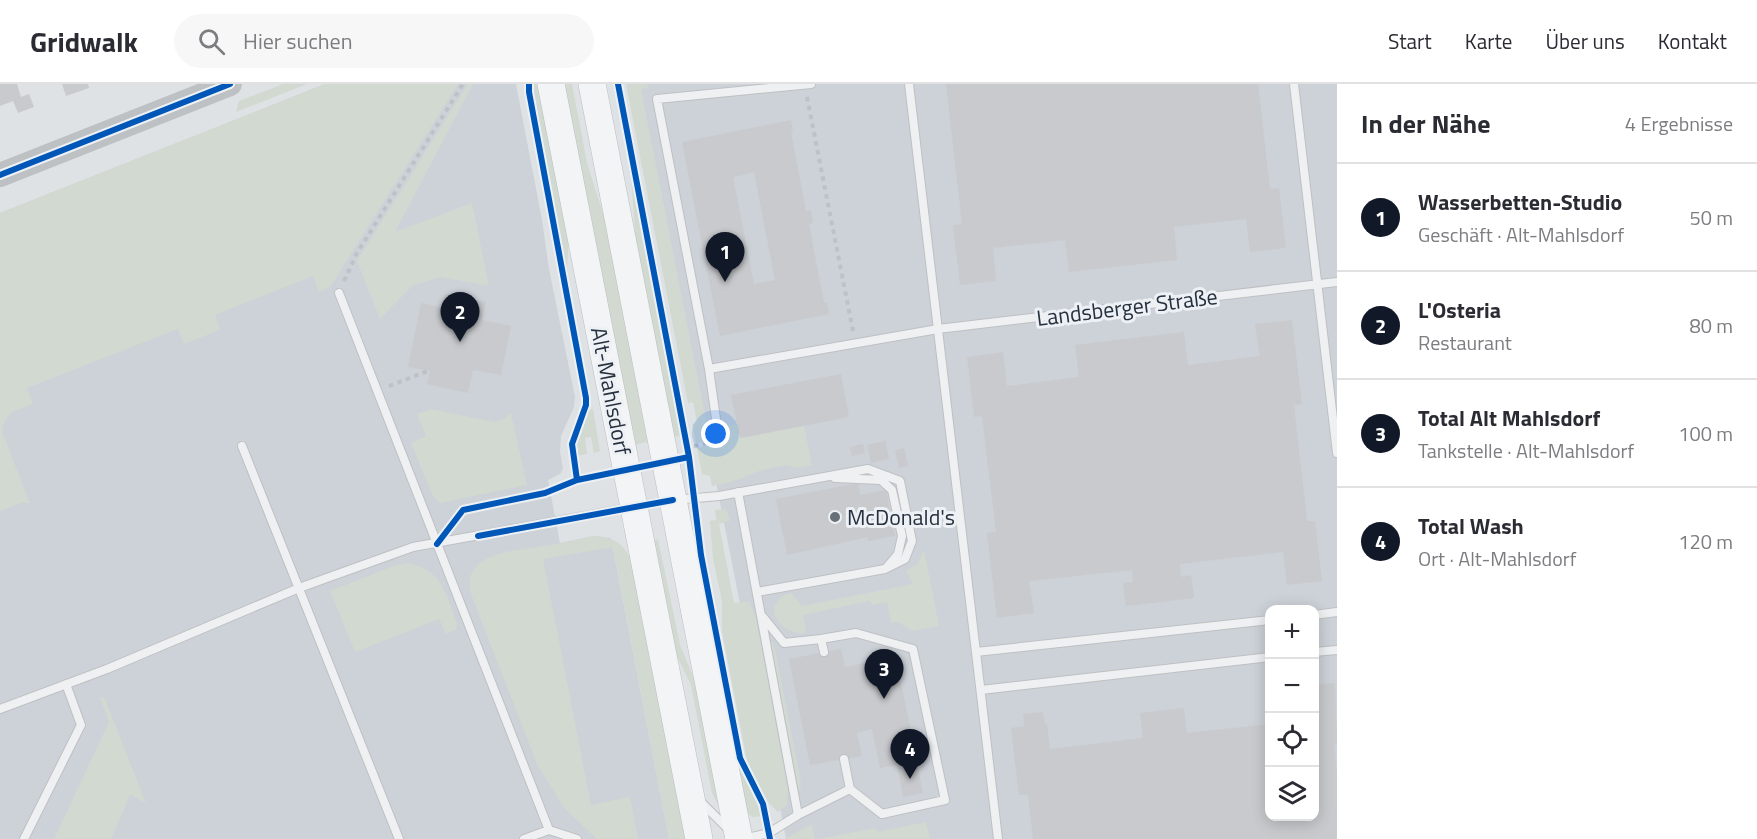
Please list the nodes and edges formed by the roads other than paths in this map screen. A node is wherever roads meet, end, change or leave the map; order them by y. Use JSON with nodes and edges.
{"nodes":[{"id":1,"x":230,"y":84,"type":"edge"},
{"id":2,"x":551,"y":84,"type":"edge"},
{"id":3,"x":592,"y":84,"type":"edge"},
{"id":4,"x":812,"y":84,"type":"edge"},
{"id":5,"x":909,"y":84,"type":"edge"},
{"id":6,"x":1294,"y":84,"type":"edge"},
{"id":7,"x":804,"y":85,"type":"edge"},
{"id":8,"x":0,"y":176,"type":"edge"},
{"id":9,"x":1337,"y":282,"type":"edge"},
{"id":10,"x":1316,"y":284,"type":"junction"},
{"id":11,"x":339,"y":293,"type":"road end"},
{"id":12,"x":938,"y":329,"type":"junction"},
{"id":13,"x":709,"y":369,"type":"junction"},
{"id":14,"x":719,"y":440,"type":"dead end"},
{"id":15,"x":242,"y":446,"type":"dead end"},
{"id":16,"x":1337,"y":453,"type":"edge"},
{"id":17,"x":738,"y":492,"type":"junction"},
{"id":18,"x":673,"y":500,"type":"junction"},
{"id":19,"x":634,"y":507,"type":"junction"},
{"id":20,"x":437,"y":544,"type":"junction"},
{"id":21,"x":299,"y":588,"type":"junction"},
{"id":22,"x":757,"y":592,"type":"junction"},
{"id":23,"x":1337,"y":612,"type":"edge"},
{"id":24,"x":1319,"y":614,"type":"edge"},
{"id":25,"x":762,"y":616,"type":"junction"},
{"id":26,"x":1265,"y":620,"type":"edge"},
{"id":27,"x":821,"y":639,"type":"junction"},
{"id":28,"x":1337,"y":650,"type":"edge"},
{"id":29,"x":824,"y":652,"type":"dead end"},
{"id":30,"x":976,"y":652,"type":"junction"},
{"id":31,"x":1319,"y":652,"type":"edge"},
{"id":32,"x":1265,"y":657,"type":"edge"},
{"id":33,"x":66,"y":684,"type":"junction"},
{"id":34,"x":981,"y":690,"type":"junction"},
{"id":35,"x":0,"y":709,"type":"edge"},
{"id":36,"x":844,"y":759,"type":"dead end"},
{"id":37,"x":689,"y":788,"type":"junction"},
{"id":38,"x":850,"y":789,"type":"junction"},
{"id":39,"x":798,"y":815,"type":"junction"},
{"id":40,"x":549,"y":830,"type":"junction"},
{"id":41,"x":24,"y":839,"type":"edge"},
{"id":42,"x":399,"y":839,"type":"edge"},
{"id":43,"x":524,"y":839,"type":"edge"},
{"id":44,"x":577,"y":839,"type":"edge"},
{"id":45,"x":699,"y":839,"type":"edge"},
{"id":46,"x":740,"y":839,"type":"edge"},
{"id":47,"x":998,"y":839,"type":"edge"}],
"edges":[{"from":1,"to":8,"type":"street"},
{"from":2,"to":19,"type":"main road","name":"Alt-Mahlsdorf"},
{"from":3,"to":18,"type":"main road","name":"Alt-Mahlsdorf"},
{"from":4,"to":7,"type":"lane"},
{"from":5,"to":12,"type":"lane"},
{"from":6,"to":10,"type":"lane"},
{"from":7,"to":13,"type":"lane"},
{"from":9,"to":10,"type":"lane","name":"Landsberger Straße"},
{"from":10,"to":12,"type":"lane","name":"Landsberger Straße"},
{"from":10,"to":16,"type":"lane"},
{"from":11,"to":20,"type":"lane"},
{"from":12,"to":13,"type":"lane","name":"Landsberger Straße"},
{"from":12,"to":30,"type":"lane"},
{"from":13,"to":14,"type":"lane"},
{"from":15,"to":21,"type":"lane"},
{"from":17,"to":18,"type":"lane"},
{"from":17,"to":22,"type":"lane"},
{"from":17,"to":22,"type":"lane"},
{"from":18,"to":19,"type":"lane"},
{"from":18,"to":46,"type":"main road","name":"Alt-Mahlsdorf"},
{"from":19,"to":20,"type":"lane"},
{"from":19,"to":37,"type":"main road","name":"Alt-Mahlsdorf"},
{"from":20,"to":21,"type":"lane"},
{"from":20,"to":40,"type":"lane"},
{"from":21,"to":33,"type":"lane"},
{"from":21,"to":42,"type":"lane"},
{"from":22,"to":25,"type":"lane"},
{"from":23,"to":24,"type":"lane"},
{"from":25,"to":27,"type":"lane"},
{"from":25,"to":39,"type":"lane"},
{"from":26,"to":30,"type":"lane"},
{"from":27,"to":29,"type":"lane"},
{"from":27,"to":38,"type":"lane"},
{"from":28,"to":31,"type":"lane"},
{"from":30,"to":34,"type":"lane"},
{"from":32,"to":34,"type":"lane"},
{"from":33,"to":35,"type":"lane"},
{"from":33,"to":41,"type":"lane"},
{"from":34,"to":47,"type":"lane"},
{"from":36,"to":38,"type":"lane"},
{"from":37,"to":45,"type":"main road","name":"Alt-Mahlsdorf"},
{"from":37,"to":46,"type":"lane"},
{"from":38,"to":39,"type":"lane"},
{"from":39,"to":46,"type":"lane"},
{"from":40,"to":43,"type":"lane"},
{"from":40,"to":44,"type":"lane"}]}
